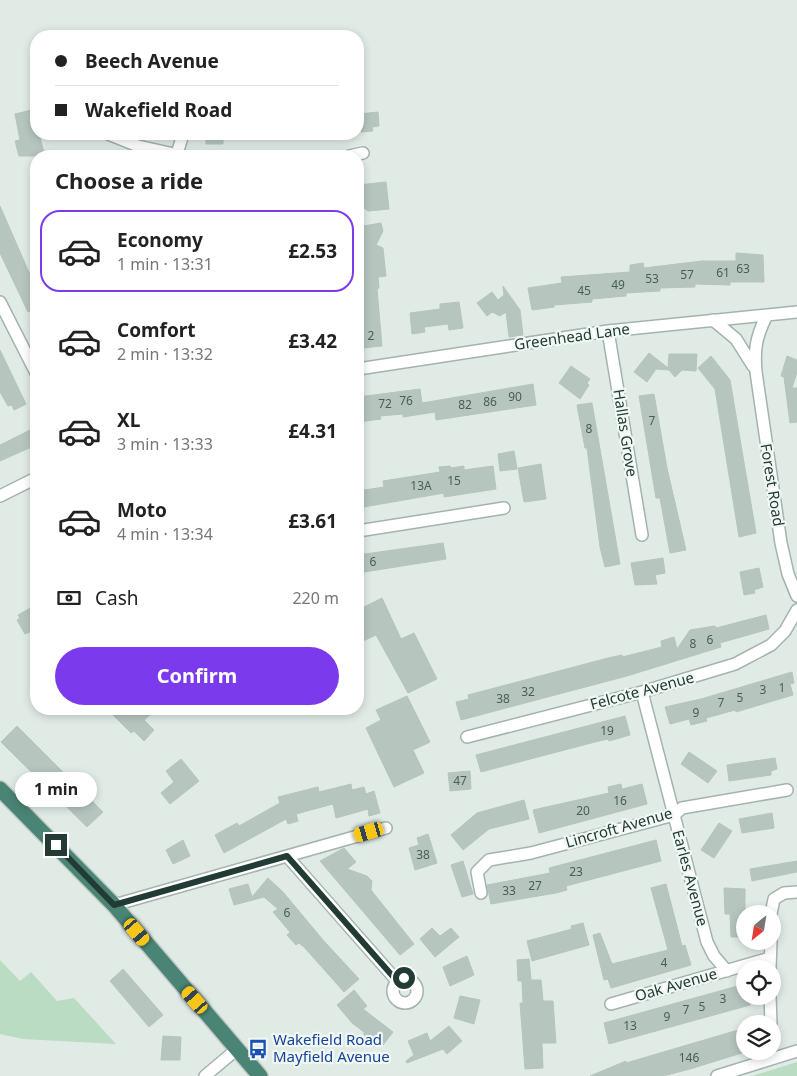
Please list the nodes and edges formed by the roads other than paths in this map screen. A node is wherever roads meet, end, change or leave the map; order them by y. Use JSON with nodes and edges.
{"nodes":[{"id":1,"x":123,"y":140,"type":"edge"},
{"id":2,"x":157,"y":150,"type":"edge"},
{"id":3,"x":0,"y":302,"type":"edge"},
{"id":4,"x":792,"y":313,"type":"edge"},
{"id":5,"x":766,"y":317,"type":"junction"},
{"id":6,"x":713,"y":320,"type":"junction"},
{"id":7,"x":608,"y":331,"type":"junction"},
{"id":8,"x":30,"y":361,"type":"edge"},
{"id":9,"x":364,"y":368,"type":"edge"},
{"id":10,"x":756,"y":372,"type":"junction"},
{"id":11,"x":30,"y":481,"type":"edge"},
{"id":12,"x":0,"y":496,"type":"edge"},
{"id":13,"x":504,"y":508,"type":"dead end"},
{"id":14,"x":364,"y":530,"type":"edge"},
{"id":15,"x":642,"y":535,"type":"dead end"},
{"id":16,"x":797,"y":596,"type":"edge"},
{"id":17,"x":797,"y":610,"type":"edge"},
{"id":18,"x":642,"y":692,"type":"junction"},
{"id":19,"x":467,"y":737,"type":"dead end"},
{"id":20,"x":0,"y":789,"type":"edge"},
{"id":21,"x":787,"y":790,"type":"dead end"},
{"id":22,"x":674,"y":815,"type":"junction"},
{"id":23,"x":386,"y":828,"type":"dead end"},
{"id":24,"x":287,"y":856,"type":"junction"},
{"id":25,"x":797,"y":892,"type":"edge"},
{"id":26,"x":481,"y":893,"type":"dead end"},
{"id":27,"x":114,"y":905,"type":"junction"},
{"id":28,"x":773,"y":905,"type":"edge"},
{"id":29,"x":736,"y":969,"type":"edge"},
{"id":30,"x":727,"y":971,"type":"junction"},
{"id":31,"x":397,"y":981,"type":"dead end"},
{"id":32,"x":611,"y":1004,"type":"dead end"},
{"id":33,"x":237,"y":1049,"type":"junction"},
{"id":34,"x":797,"y":1051,"type":"edge"},
{"id":35,"x":781,"y":1053,"type":"edge"},
{"id":36,"x":758,"y":1060,"type":"edge"},
{"id":37,"x":205,"y":1076,"type":"edge"},
{"id":38,"x":260,"y":1076,"type":"edge"},
{"id":39,"x":717,"y":1076,"type":"edge"}],
"edges":[{"from":1,"to":2,"type":"street"},
{"from":3,"to":8,"type":"street"},
{"from":4,"to":5,"type":"street","name":"Greenhead Lane"},
{"from":5,"to":6,"type":"street","name":"Greenhead Lane"},
{"from":5,"to":10,"type":"street","name":"Forest Road"},
{"from":6,"to":7,"type":"street","name":"Greenhead Lane"},
{"from":6,"to":10,"type":"street","name":"Forest Road"},
{"from":7,"to":9,"type":"street","name":"Greenhead Lane"},
{"from":7,"to":15,"type":"street","name":"Hallas Grove"},
{"from":10,"to":16,"type":"street","name":"Forest Road"},
{"from":11,"to":12,"type":"street"},
{"from":13,"to":14,"type":"street"},
{"from":17,"to":18,"type":"street","name":"Felcote Avenue"},
{"from":18,"to":19,"type":"street","name":"Felcote Avenue"},
{"from":18,"to":22,"type":"street","name":"Earles Avenue"},
{"from":20,"to":27,"type":"highway"},
{"from":21,"to":22,"type":"street","name":"Lincroft Avenue"},
{"from":22,"to":26,"type":"street","name":"Lincroft Avenue"},
{"from":22,"to":30,"type":"street","name":"Earles Avenue"},
{"from":23,"to":24,"type":"street"},
{"from":24,"to":27,"type":"street"},
{"from":24,"to":31,"type":"street"},
{"from":25,"to":28,"type":"street"},
{"from":27,"to":33,"type":"highway"},
{"from":29,"to":30,"type":"street","name":"Oak Avenue"},
{"from":30,"to":32,"type":"street","name":"Oak Avenue"},
{"from":33,"to":37,"type":"street"},
{"from":33,"to":38,"type":"highway"},
{"from":34,"to":35,"type":"street"},
{"from":36,"to":39,"type":"street"}]}
